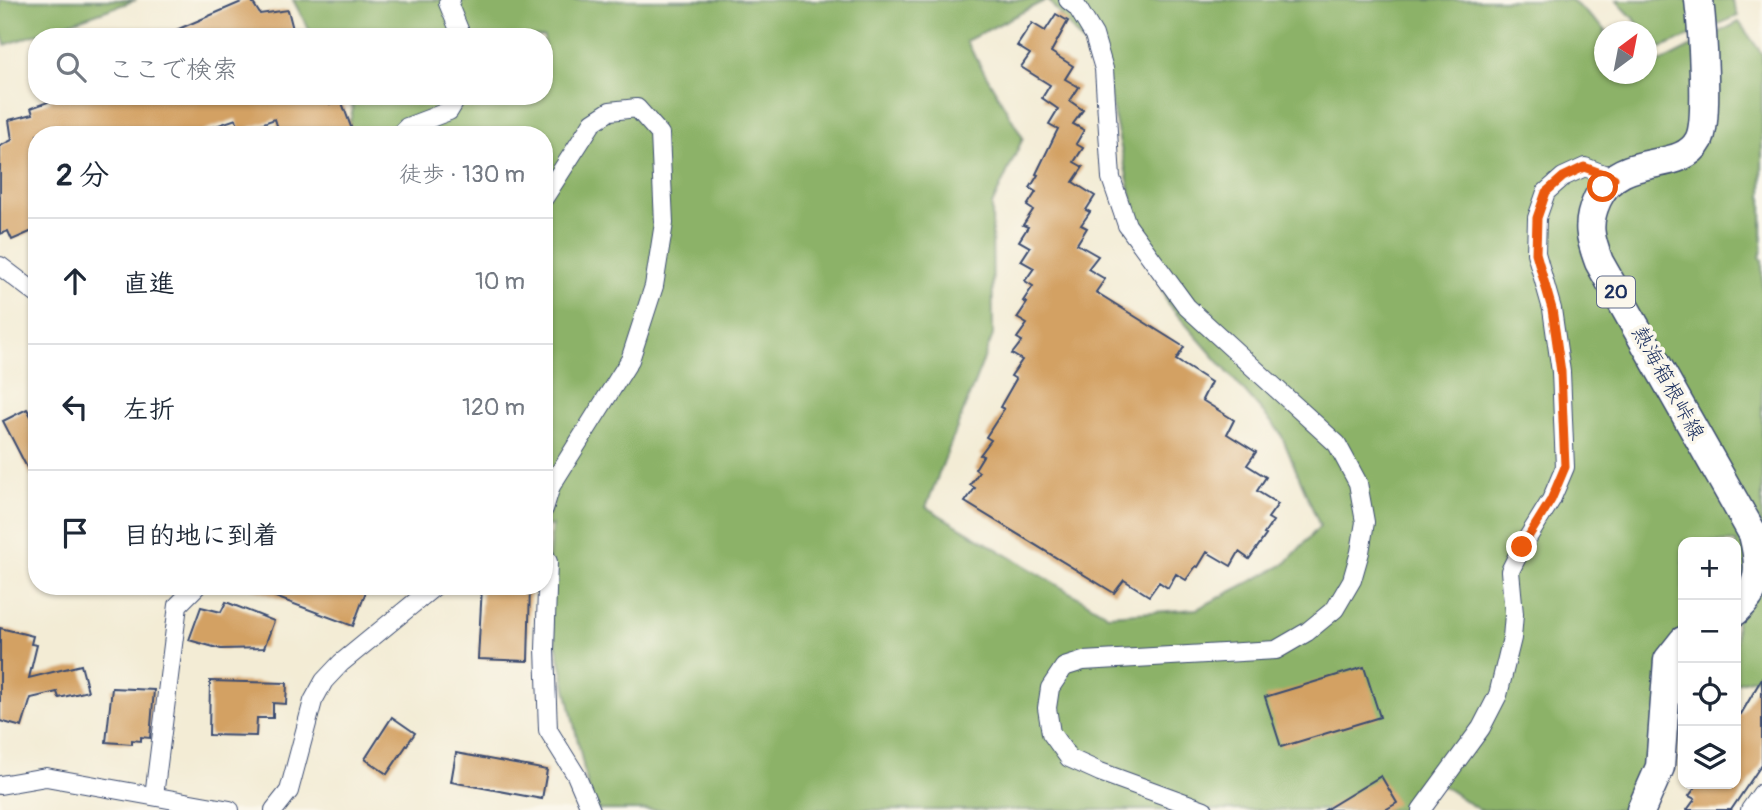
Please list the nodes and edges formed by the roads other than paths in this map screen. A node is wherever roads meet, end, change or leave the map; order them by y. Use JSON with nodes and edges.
{"nodes":[{"id":1,"x":451,"y":0,"type":"edge"},
{"id":2,"x":1068,"y":0,"type":"edge"},
{"id":3,"x":1699,"y":0,"type":"edge"},
{"id":4,"x":458,"y":28,"type":"edge"},
{"id":5,"x":452,"y":105,"type":"edge"},
{"id":6,"x":410,"y":126,"type":"edge"},
{"id":7,"x":1614,"y":178,"type":"junction"},
{"id":8,"x":553,"y":184,"type":"edge"},
{"id":9,"x":0,"y":266,"type":"edge"},
{"id":10,"x":28,"y":287,"type":"edge"},
{"id":11,"x":553,"y":483,"type":"edge"},
{"id":12,"x":188,"y":595,"type":"edge"},
{"id":13,"x":424,"y":595,"type":"edge"},
{"id":14,"x":547,"y":595,"type":"edge"},
{"id":15,"x":1741,"y":605,"type":"edge"},
{"id":16,"x":1678,"y":647,"type":"edge"},
{"id":17,"x":0,"y":785,"type":"edge"},
{"id":18,"x":1762,"y":793,"type":"edge"},
{"id":19,"x":153,"y":796,"type":"junction"},
{"id":20,"x":230,"y":810,"type":"edge"},
{"id":21,"x":274,"y":810,"type":"edge"},
{"id":22,"x":591,"y":810,"type":"edge"},
{"id":23,"x":1204,"y":810,"type":"edge"},
{"id":24,"x":1421,"y":810,"type":"edge"},
{"id":25,"x":1641,"y":810,"type":"edge"},
{"id":26,"x":1750,"y":810,"type":"edge"}],
"edges":[{"from":1,"to":4,"type":"street"},
{"from":2,"to":23,"type":"street"},
{"from":3,"to":7,"type":"main road"},
{"from":5,"to":6,"type":"street"},
{"from":7,"to":15,"type":"main road","name":"熱海箱根峠線","number":"20"},
{"from":7,"to":24,"type":"street"},
{"from":8,"to":11,"type":"street"},
{"from":9,"to":10,"type":"street"},
{"from":12,"to":19,"type":"street"},
{"from":13,"to":21,"type":"street"},
{"from":14,"to":22,"type":"street"},
{"from":16,"to":25,"type":"main road"},
{"from":17,"to":19,"type":"street"},
{"from":18,"to":26,"type":"street"},
{"from":19,"to":20,"type":"street"}]}
